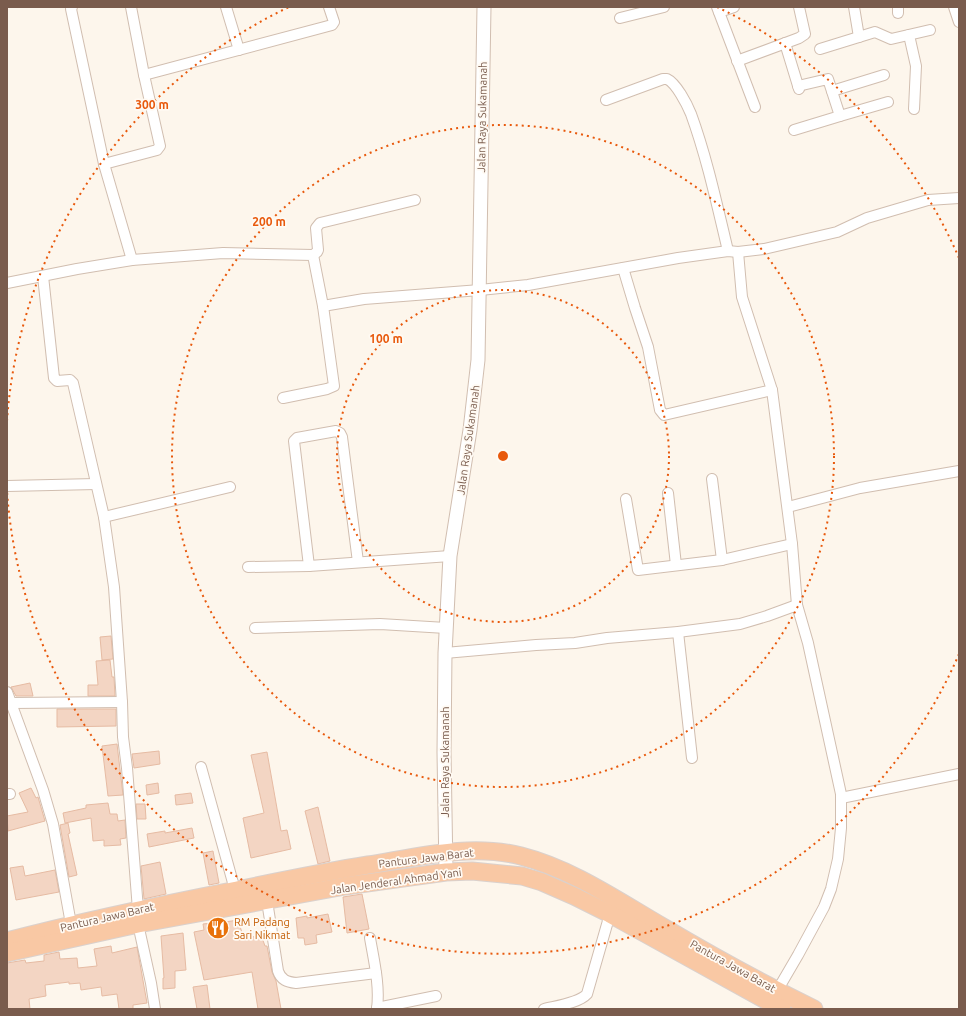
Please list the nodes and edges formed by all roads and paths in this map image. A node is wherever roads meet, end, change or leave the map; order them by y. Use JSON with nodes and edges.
{"nodes":[{"id":1,"x":72,"y":7,"type":"edge"},
{"id":2,"x":131,"y":7,"type":"edge"},
{"id":3,"x":226,"y":7,"type":"edge"},
{"id":4,"x":330,"y":7,"type":"edge"},
{"id":5,"x":484,"y":7,"type":"edge"},
{"id":6,"x":664,"y":7,"type":"edge"},
{"id":7,"x":734,"y":7,"type":"edge"},
{"id":8,"x":799,"y":7,"type":"edge"},
{"id":9,"x":854,"y":7,"type":"edge"},
{"id":10,"x":954,"y":7,"type":"edge"},
{"id":11,"x":718,"y":10,"type":"edge"},
{"id":12,"x":620,"y":18,"type":"dead end"},
{"id":13,"x":959,"y":22,"type":"edge"},
{"id":14,"x":930,"y":30,"type":"dead end"},
{"id":15,"x":909,"y":35,"type":"junction"},
{"id":16,"x":859,"y":37,"type":"junction"},
{"id":17,"x":785,"y":43,"type":"junction"},
{"id":18,"x":820,"y":49,"type":"dead end"},
{"id":19,"x":239,"y":50,"type":"junction"},
{"id":20,"x":737,"y":61,"type":"junction"},
{"id":21,"x":144,"y":75,"type":"junction"},
{"id":22,"x":884,"y":75,"type":"dead end"},
{"id":23,"x":832,"y":91,"type":"junction"},
{"id":24,"x":606,"y":100,"type":"dead end"},
{"id":25,"x":888,"y":102,"type":"dead end"},
{"id":26,"x":755,"y":107,"type":"dead end"},
{"id":27,"x":914,"y":109,"type":"dead end"},
{"id":28,"x":840,"y":116,"type":"junction"},
{"id":29,"x":794,"y":130,"type":"dead end"},
{"id":30,"x":104,"y":164,"type":"junction"},
{"id":31,"x":959,"y":198,"type":"edge"},
{"id":32,"x":415,"y":200,"type":"dead end"},
{"id":33,"x":733,"y":252,"type":"junction"},
{"id":34,"x":313,"y":255,"type":"junction"},
{"id":35,"x":132,"y":260,"type":"junction"},
{"id":36,"x":623,"y":268,"type":"junction"},
{"id":37,"x":43,"y":276,"type":"junction"},
{"id":38,"x":7,"y":283,"type":"edge"},
{"id":39,"x":480,"y":290,"type":"junction"},
{"id":40,"x":323,"y":306,"type":"junction"},
{"id":41,"x":772,"y":390,"type":"junction"},
{"id":42,"x":283,"y":398,"type":"dead end"},
{"id":43,"x":959,"y":471,"type":"edge"},
{"id":44,"x":712,"y":479,"type":"dead end"},
{"id":45,"x":96,"y":484,"type":"junction"},
{"id":46,"x":7,"y":486,"type":"edge"},
{"id":47,"x":230,"y":487,"type":"dead end"},
{"id":48,"x":668,"y":493,"type":"dead end"},
{"id":49,"x":626,"y":499,"type":"dead end"},
{"id":50,"x":788,"y":507,"type":"junction"},
{"id":51,"x":104,"y":517,"type":"junction"},
{"id":52,"x":792,"y":544,"type":"junction"},
{"id":53,"x":450,"y":556,"type":"junction"},
{"id":54,"x":722,"y":560,"type":"junction"},
{"id":55,"x":358,"y":562,"type":"junction"},
{"id":56,"x":676,"y":565,"type":"junction"},
{"id":57,"x":309,"y":566,"type":"junction"},
{"id":58,"x":248,"y":567,"type":"dead end"},
{"id":59,"x":797,"y":605,"type":"junction"},
{"id":60,"x":255,"y":628,"type":"dead end"},
{"id":61,"x":446,"y":628,"type":"junction"},
{"id":62,"x":678,"y":632,"type":"junction"},
{"id":63,"x":445,"y":653,"type":"junction"},
{"id":64,"x":7,"y":692,"type":"edge"},
{"id":65,"x":122,"y":702,"type":"junction"},
{"id":66,"x":12,"y":703,"type":"junction"},
{"id":67,"x":692,"y":758,"type":"dead end"},
{"id":68,"x":201,"y":767,"type":"dead end"},
{"id":69,"x":959,"y":774,"type":"edge"},
{"id":70,"x":841,"y":798,"type":"junction"},
{"id":71,"x":446,"y":853,"type":"junction"},
{"id":72,"x":446,"y":872,"type":"junction"},
{"id":73,"x":235,"y":890,"type":"junction"},
{"id":74,"x":267,"y":901,"type":"junction"},
{"id":75,"x":610,"y":914,"type":"junction"},
{"id":76,"x":138,"y":917,"type":"junction"},
{"id":77,"x":71,"y":924,"type":"junction"},
{"id":78,"x":370,"y":938,"type":"dead end"},
{"id":79,"x":7,"y":941,"type":"edge"},
{"id":80,"x":7,"y":953,"type":"edge"},
{"id":81,"x":376,"y":973,"type":"junction"},
{"id":82,"x":777,"y":991,"type":"junction"},
{"id":83,"x":436,"y":996,"type":"dead end"},
{"id":84,"x":377,"y":1008,"type":"edge"},
{"id":85,"x":155,"y":1009,"type":"edge"},
{"id":86,"x":544,"y":1009,"type":"edge"},
{"id":87,"x":782,"y":1009,"type":"edge"},
{"id":88,"x":814,"y":1009,"type":"edge"}],
"edges":[{"from":1,"to":30,"type":"street"},
{"from":2,"to":21,"type":"street"},
{"from":3,"to":19,"type":"street"},
{"from":4,"to":19,"type":"street"},
{"from":5,"to":39,"type":"street","name":"Jalan Raya Sukamanah"},
{"from":6,"to":12,"type":"street"},
{"from":7,"to":11,"type":"street"},
{"from":8,"to":17,"type":"street"},
{"from":9,"to":16,"type":"street"},
{"from":10,"to":13,"type":"street"},
{"from":11,"to":20,"type":"street"},
{"from":14,"to":15,"type":"street"},
{"from":15,"to":16,"type":"street"},
{"from":15,"to":27,"type":"street"},
{"from":16,"to":18,"type":"street"},
{"from":17,"to":20,"type":"street"},
{"from":17,"to":23,"type":"street"},
{"from":19,"to":21,"type":"street"},
{"from":20,"to":26,"type":"street"},
{"from":21,"to":30,"type":"street"},
{"from":22,"to":23,"type":"street"},
{"from":23,"to":28,"type":"street"},
{"from":24,"to":33,"type":"street"},
{"from":25,"to":28,"type":"street"},
{"from":28,"to":29,"type":"street"},
{"from":30,"to":35,"type":"street"},
{"from":31,"to":33,"type":"street"},
{"from":32,"to":34,"type":"street"},
{"from":33,"to":36,"type":"street"},
{"from":33,"to":41,"type":"street"},
{"from":34,"to":35,"type":"street"},
{"from":34,"to":40,"type":"street"},
{"from":35,"to":37,"type":"street"},
{"from":36,"to":39,"type":"street"},
{"from":36,"to":41,"type":"street"},
{"from":37,"to":38,"type":"street"},
{"from":37,"to":45,"type":"street"},
{"from":39,"to":40,"type":"street"},
{"from":39,"to":53,"type":"street","name":"Jalan Raya Sukamanah"},
{"from":40,"to":42,"type":"street"},
{"from":41,"to":50,"type":"street"},
{"from":43,"to":50,"type":"street"},
{"from":44,"to":54,"type":"street"},
{"from":45,"to":46,"type":"street"},
{"from":45,"to":51,"type":"street"},
{"from":47,"to":51,"type":"street"},
{"from":48,"to":56,"type":"street"},
{"from":49,"to":56,"type":"street"},
{"from":50,"to":52,"type":"street"},
{"from":51,"to":65,"type":"street"},
{"from":52,"to":54,"type":"street"},
{"from":52,"to":59,"type":"street"},
{"from":53,"to":55,"type":"street"},
{"from":53,"to":61,"type":"street","name":"Jalan Raya Sukamanah"},
{"from":54,"to":56,"type":"street"},
{"from":55,"to":57,"type":"street"},
{"from":55,"to":57,"type":"street"},
{"from":57,"to":58,"type":"street"},
{"from":59,"to":62,"type":"street"},
{"from":59,"to":70,"type":"street"},
{"from":60,"to":61,"type":"street"},
{"from":61,"to":63,"type":"street","name":"Jalan Raya Sukamanah"},
{"from":62,"to":63,"type":"street"},
{"from":62,"to":67,"type":"street"},
{"from":63,"to":71,"type":"street","name":"Jalan Raya Sukamanah"},
{"from":64,"to":66,"type":"street"},
{"from":65,"to":66,"type":"street"},
{"from":65,"to":76,"type":"street"},
{"from":66,"to":77,"type":"street"},
{"from":68,"to":73,"type":"street"},
{"from":69,"to":70,"type":"street"},
{"from":70,"to":82,"type":"street"},
{"from":71,"to":72,"type":"street","name":"Jalan Raya Sukamanah"},
{"from":71,"to":73,"type":"highway","name":"Pantura Jawa Barat"},
{"from":71,"to":82,"type":"highway","name":"Pantura Jawa Barat"},
{"from":72,"to":74,"type":"highway","name":"Jalan Jenderal Ahmad Yani"},
{"from":72,"to":75,"type":"highway","name":"Jalan Jenderal Ahmad Yani"},
{"from":73,"to":76,"type":"highway","name":"Pantura Jawa Barat"},
{"from":74,"to":76,"type":"highway","name":"Jalan Jenderal Ahmad Yani"},
{"from":74,"to":81,"type":"street"},
{"from":75,"to":86,"type":"street"},
{"from":75,"to":87,"type":"highway","name":"Jalan Jenderal Ahmad Yani"},
{"from":76,"to":77,"type":"highway","name":"Pantura Jawa Barat"},
{"from":76,"to":80,"type":"highway","name":"Jalan Jenderal Ahmad Yani"},
{"from":76,"to":85,"type":"street"},
{"from":77,"to":79,"type":"highway","name":"Pantura Jawa Barat"},
{"from":78,"to":81,"type":"street"},
{"from":81,"to":84,"type":"street"},
{"from":82,"to":88,"type":"highway","name":"Pantura Jawa Barat"},
{"from":83,"to":84,"type":"street"}]}
